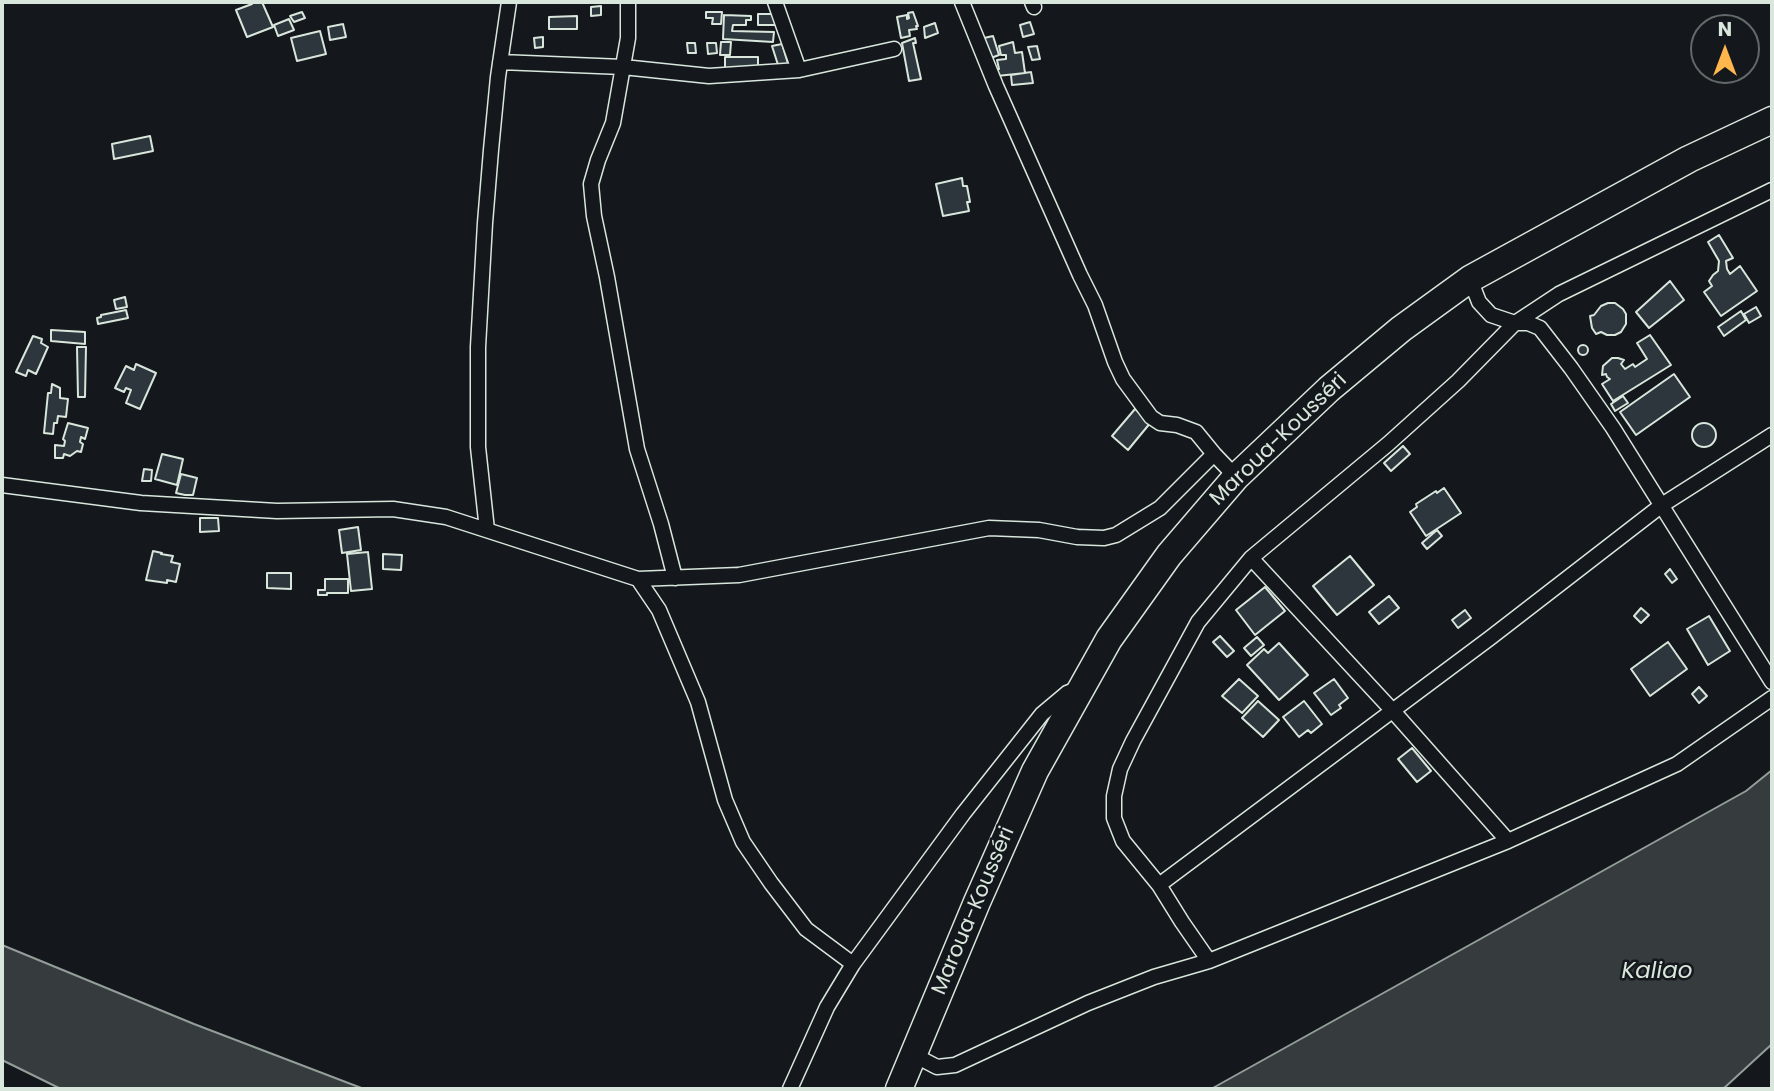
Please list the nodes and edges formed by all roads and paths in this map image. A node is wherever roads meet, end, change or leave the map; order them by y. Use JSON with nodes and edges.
{"nodes":[{"id":1,"x":509,"y":2,"type":"edge"},
{"id":2,"x":628,"y":2,"type":"edge"},
{"id":3,"x":775,"y":2,"type":"edge"},
{"id":4,"x":962,"y":2,"type":"edge"},
{"id":5,"x":894,"y":49,"type":"dead end"},
{"id":6,"x":500,"y":62,"type":"junction"},
{"id":7,"x":623,"y":67,"type":"junction"},
{"id":8,"x":799,"y":70,"type":"junction"},
{"id":9,"x":1772,"y":120,"type":"edge"},
{"id":10,"x":1772,"y":190,"type":"edge"},
{"id":11,"x":1470,"y":279,"type":"junction"},
{"id":12,"x":1515,"y":323,"type":"junction"},
{"id":13,"x":1772,"y":435,"type":"edge"},
{"id":14,"x":1214,"y":454,"type":"junction"},
{"id":15,"x":1236,"y":477,"type":"junction"},
{"id":16,"x":2,"y":485,"type":"edge"},
{"id":17,"x":1662,"y":505,"type":"junction"},
{"id":18,"x":487,"y":530,"type":"junction"},
{"id":19,"x":1251,"y":558,"type":"junction"},
{"id":20,"x":675,"y":578,"type":"junction"},
{"id":21,"x":638,"y":579,"type":"junction"},
{"id":22,"x":1772,"y":682,"type":"edge"},
{"id":23,"x":1082,"y":687,"type":"junction"},
{"id":24,"x":1772,"y":698,"type":"edge"},
{"id":25,"x":1392,"y":710,"type":"junction"},
{"id":26,"x":1508,"y":841,"type":"junction"},
{"id":27,"x":1159,"y":885,"type":"junction"},
{"id":28,"x":1209,"y":961,"type":"junction"},
{"id":29,"x":853,"y":964,"type":"junction"},
{"id":30,"x":914,"y":1055,"type":"junction"},
{"id":31,"x":790,"y":1089,"type":"edge"},
{"id":32,"x":900,"y":1089,"type":"edge"}],
"edges":[{"from":1,"to":6,"type":"street"},
{"from":2,"to":7,"type":"street"},
{"from":3,"to":8,"type":"street"},
{"from":4,"to":14,"type":"street"},
{"from":5,"to":8,"type":"street"},
{"from":6,"to":7,"type":"street"},
{"from":6,"to":18,"type":"street"},
{"from":7,"to":8,"type":"street"},
{"from":7,"to":20,"type":"street"},
{"from":9,"to":11,"type":"highway","name":"Maroua-Kousséri"},
{"from":10,"to":12,"type":"street"},
{"from":11,"to":12,"type":"street"},
{"from":11,"to":15,"type":"highway","name":"Maroua-Kousséri"},
{"from":12,"to":17,"type":"street"},
{"from":12,"to":19,"type":"street"},
{"from":13,"to":17,"type":"street"},
{"from":14,"to":15,"type":"street"},
{"from":14,"to":20,"type":"street"},
{"from":15,"to":23,"type":"highway","name":"Maroua-Kousséri"},
{"from":16,"to":18,"type":"street"},
{"from":17,"to":22,"type":"street"},
{"from":17,"to":25,"type":"street"},
{"from":18,"to":21,"type":"street"},
{"from":19,"to":25,"type":"street"},
{"from":19,"to":27,"type":"street"},
{"from":20,"to":21,"type":"street"},
{"from":21,"to":29,"type":"street"},
{"from":23,"to":29,"type":"street"},
{"from":23,"to":30,"type":"highway","name":"Maroua-Kousséri"},
{"from":24,"to":26,"type":"street"},
{"from":25,"to":26,"type":"street"},
{"from":25,"to":27,"type":"street"},
{"from":26,"to":28,"type":"street"},
{"from":27,"to":28,"type":"street"},
{"from":28,"to":30,"type":"street"},
{"from":29,"to":31,"type":"street"},
{"from":30,"to":32,"type":"highway","name":"Maroua-Kousséri"}]}
